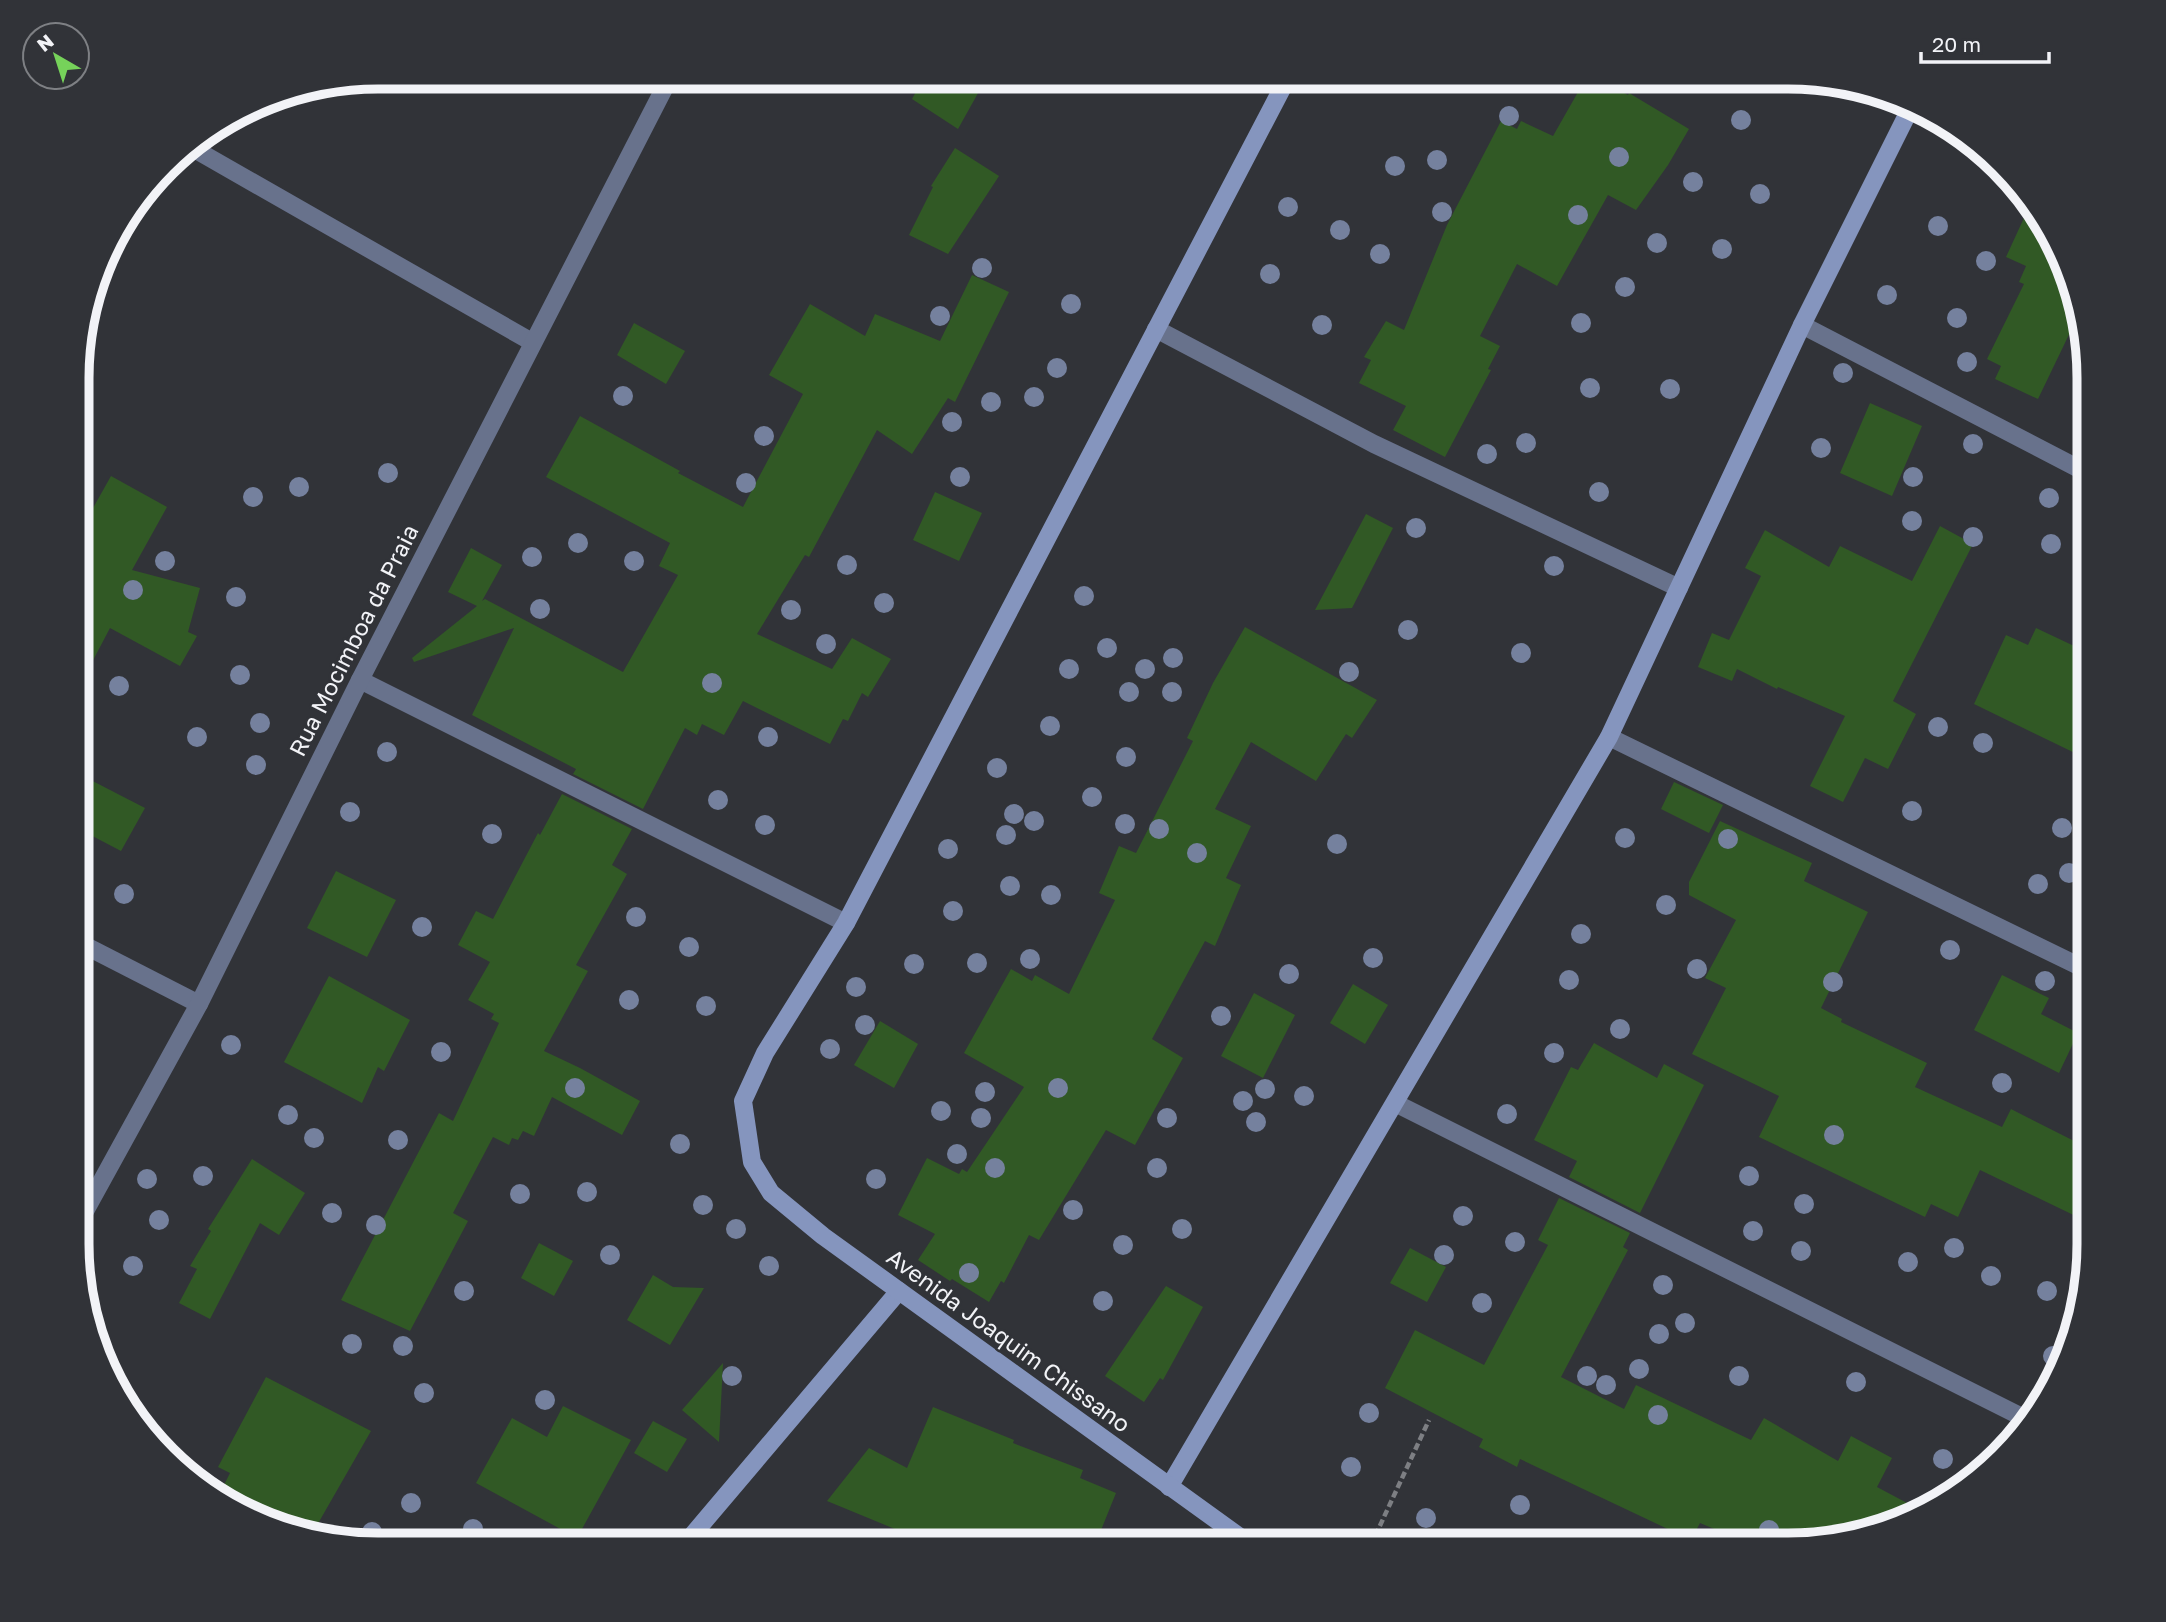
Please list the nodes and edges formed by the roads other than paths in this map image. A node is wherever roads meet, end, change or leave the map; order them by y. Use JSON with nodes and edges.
{"nodes":[{"id":1,"x":664,"y":89,"type":"edge"},
{"id":2,"x":1282,"y":89,"type":"edge"},
{"id":3,"x":1907,"y":115,"type":"edge"},
{"id":4,"x":199,"y":152,"type":"edge"},
{"id":5,"x":1802,"y":325,"type":"junction"},
{"id":6,"x":1156,"y":329,"type":"junction"},
{"id":7,"x":532,"y":342,"type":"junction"},
{"id":8,"x":2077,"y":468,"type":"edge"},
{"id":9,"x":1679,"y":588,"type":"junction"},
{"id":10,"x":360,"y":680,"type":"junction"},
{"id":11,"x":1609,"y":737,"type":"junction"},
{"id":12,"x":846,"y":923,"type":"junction"},
{"id":13,"x":89,"y":948,"type":"edge"},
{"id":14,"x":2077,"y":965,"type":"edge"},
{"id":15,"x":199,"y":1004,"type":"junction"},
{"id":16,"x":1395,"y":1104,"type":"junction"},
{"id":17,"x":89,"y":1204,"type":"edge"},
{"id":18,"x":900,"y":1291,"type":"junction"},
{"id":19,"x":2020,"y":1416,"type":"edge"},
{"id":20,"x":1169,"y":1487,"type":"junction"},
{"id":21,"x":694,"y":1533,"type":"edge"},
{"id":22,"x":1234,"y":1533,"type":"edge"}],
"edges":[{"from":1,"to":7,"type":"street","name":"Rua Mocimboa da Praia"},
{"from":2,"to":6,"type":"street"},
{"from":3,"to":5,"type":"street"},
{"from":4,"to":7,"type":"street"},
{"from":5,"to":8,"type":"street"},
{"from":5,"to":9,"type":"street"},
{"from":6,"to":9,"type":"street"},
{"from":6,"to":12,"type":"street"},
{"from":7,"to":10,"type":"street","name":"Rua Mocimboa da Praia"},
{"from":9,"to":11,"type":"street"},
{"from":10,"to":12,"type":"street"},
{"from":10,"to":15,"type":"street","name":"Rua Mocimboa da Praia"},
{"from":11,"to":14,"type":"street"},
{"from":11,"to":16,"type":"street"},
{"from":12,"to":18,"type":"street","name":"Avenida Joaquim Chissano"},
{"from":13,"to":15,"type":"street"},
{"from":15,"to":17,"type":"street","name":"Rua Mocimboa da Praia"},
{"from":16,"to":19,"type":"street"},
{"from":16,"to":20,"type":"street"},
{"from":18,"to":20,"type":"street","name":"Avenida Joaquim Chissano"},
{"from":18,"to":21,"type":"street"},
{"from":20,"to":22,"type":"street","name":"Avenida Joaquim Chissano"}]}
